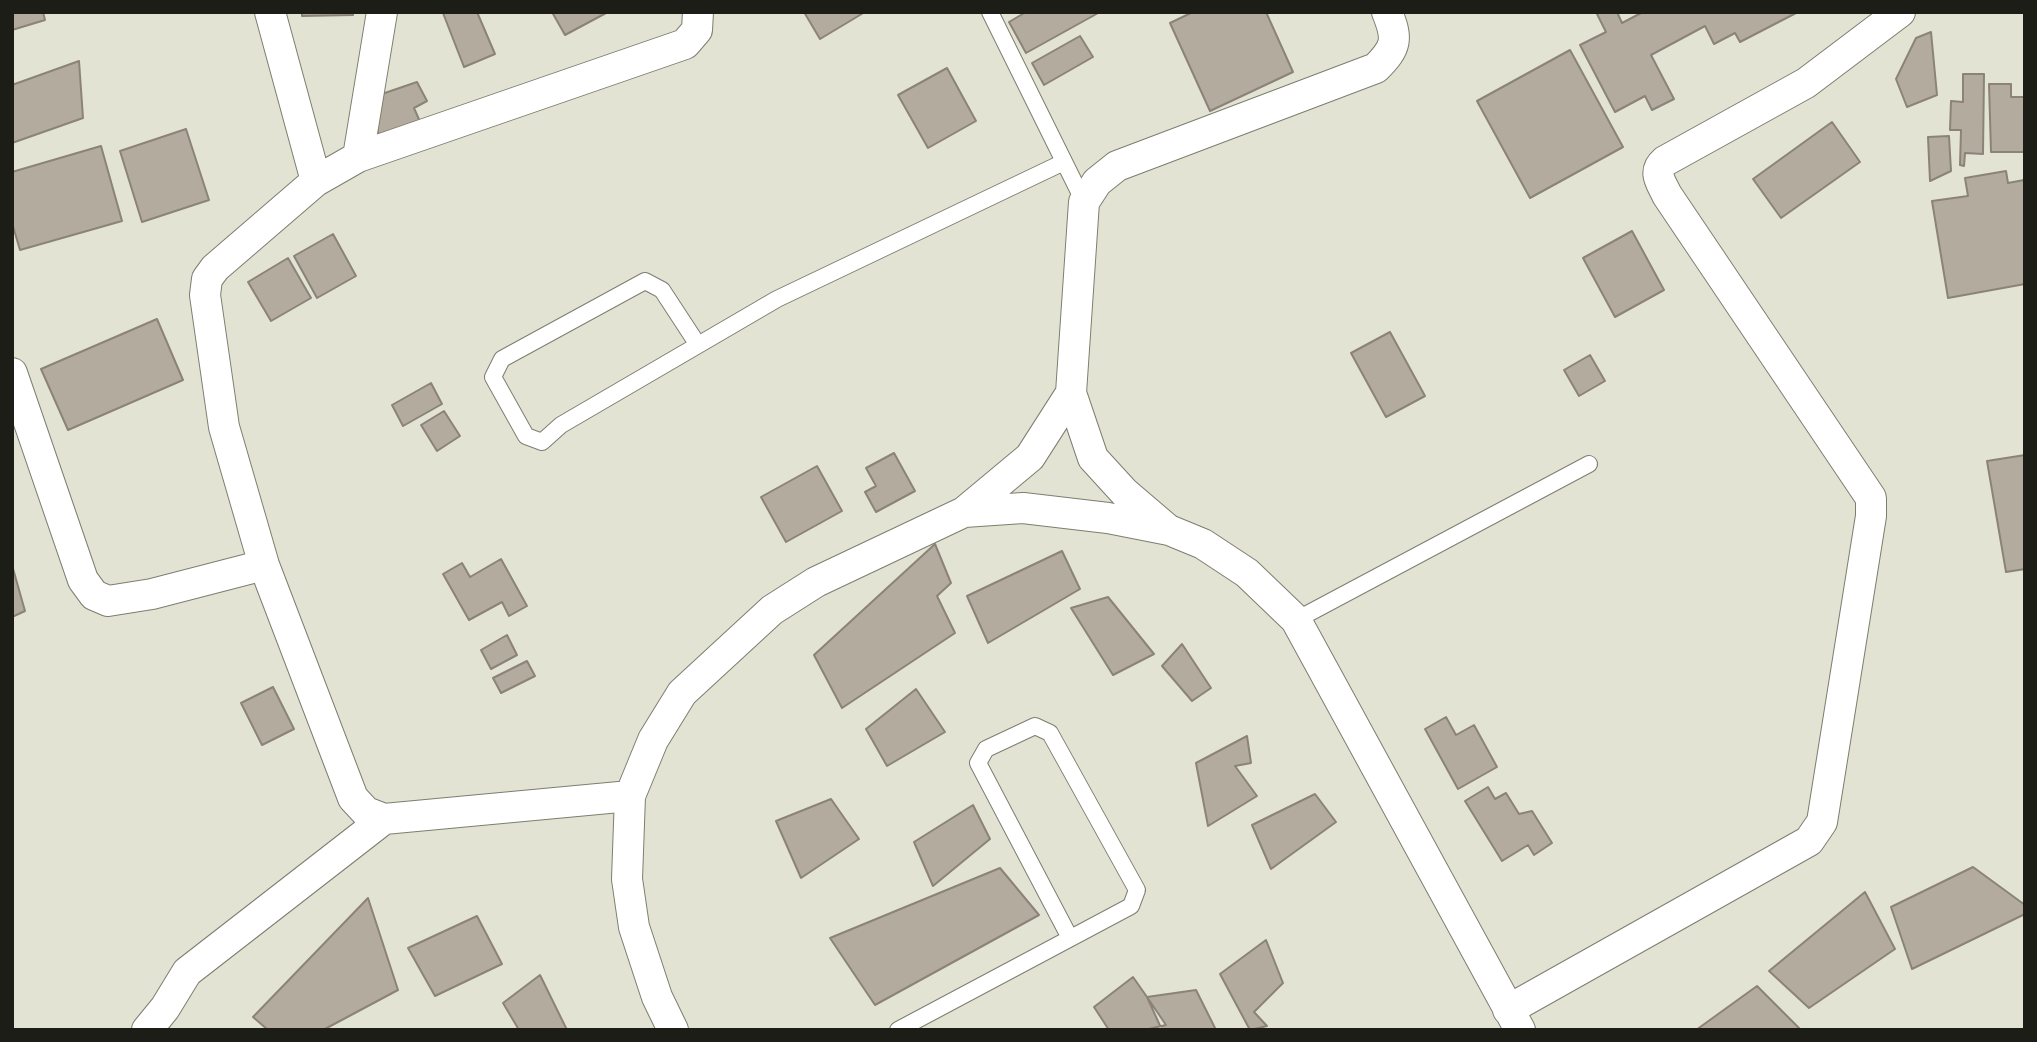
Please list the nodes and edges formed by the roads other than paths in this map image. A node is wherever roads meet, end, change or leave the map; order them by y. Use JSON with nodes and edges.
{"nodes":[{"id":1,"x":270,"y":12,"type":"edge"},
{"id":2,"x":382,"y":12,"type":"edge"},
{"id":3,"x":698,"y":12,"type":"edge"},
{"id":4,"x":990,"y":12,"type":"edge"},
{"id":5,"x":1387,"y":12,"type":"edge"},
{"id":6,"x":1900,"y":12,"type":"edge"},
{"id":7,"x":358,"y":157,"type":"junction"},
{"id":8,"x":1064,"y":162,"type":"junction"},
{"id":9,"x":316,"y":181,"type":"junction"},
{"id":10,"x":1084,"y":202,"type":"junction"},
{"id":11,"x":698,"y":345,"type":"junction"},
{"id":12,"x":12,"y":373,"type":"edge"},
{"id":13,"x":1071,"y":393,"type":"junction"},
{"id":14,"x":1589,"y":464,"type":"dead end"},
{"id":15,"x":964,"y":512,"type":"junction"},
{"id":16,"x":1169,"y":530,"type":"junction"},
{"id":17,"x":264,"y":565,"type":"junction"},
{"id":18,"x":1296,"y":620,"type":"junction"},
{"id":19,"x":630,"y":796,"type":"junction"},
{"id":20,"x":384,"y":819,"type":"junction"},
{"id":21,"x":1070,"y":938,"type":"junction"},
{"id":22,"x":1514,"y":1020,"type":"edge"},
{"id":23,"x":147,"y":1030,"type":"edge"},
{"id":24,"x":673,"y":1030,"type":"edge"},
{"id":25,"x":898,"y":1030,"type":"edge"}],
"edges":[{"from":1,"to":9,"type":"street"},
{"from":2,"to":7,"type":"street"},
{"from":3,"to":7,"type":"street"},
{"from":4,"to":8,"type":"lane"},
{"from":5,"to":10,"type":"street"},
{"from":6,"to":22,"type":"street"},
{"from":7,"to":9,"type":"street"},
{"from":8,"to":10,"type":"lane"},
{"from":8,"to":11,"type":"lane"},
{"from":9,"to":17,"type":"street"},
{"from":10,"to":13,"type":"street"},
{"from":11,"to":11,"type":"lane"},
{"from":12,"to":17,"type":"street"},
{"from":13,"to":15,"type":"street"},
{"from":13,"to":16,"type":"street"},
{"from":14,"to":18,"type":"lane"},
{"from":15,"to":16,"type":"street"},
{"from":15,"to":19,"type":"street"},
{"from":16,"to":18,"type":"street"},
{"from":17,"to":20,"type":"street"},
{"from":18,"to":22,"type":"street"},
{"from":19,"to":20,"type":"street"},
{"from":19,"to":24,"type":"street"},
{"from":20,"to":23,"type":"street"},
{"from":21,"to":21,"type":"lane"},
{"from":21,"to":25,"type":"lane"}]}
